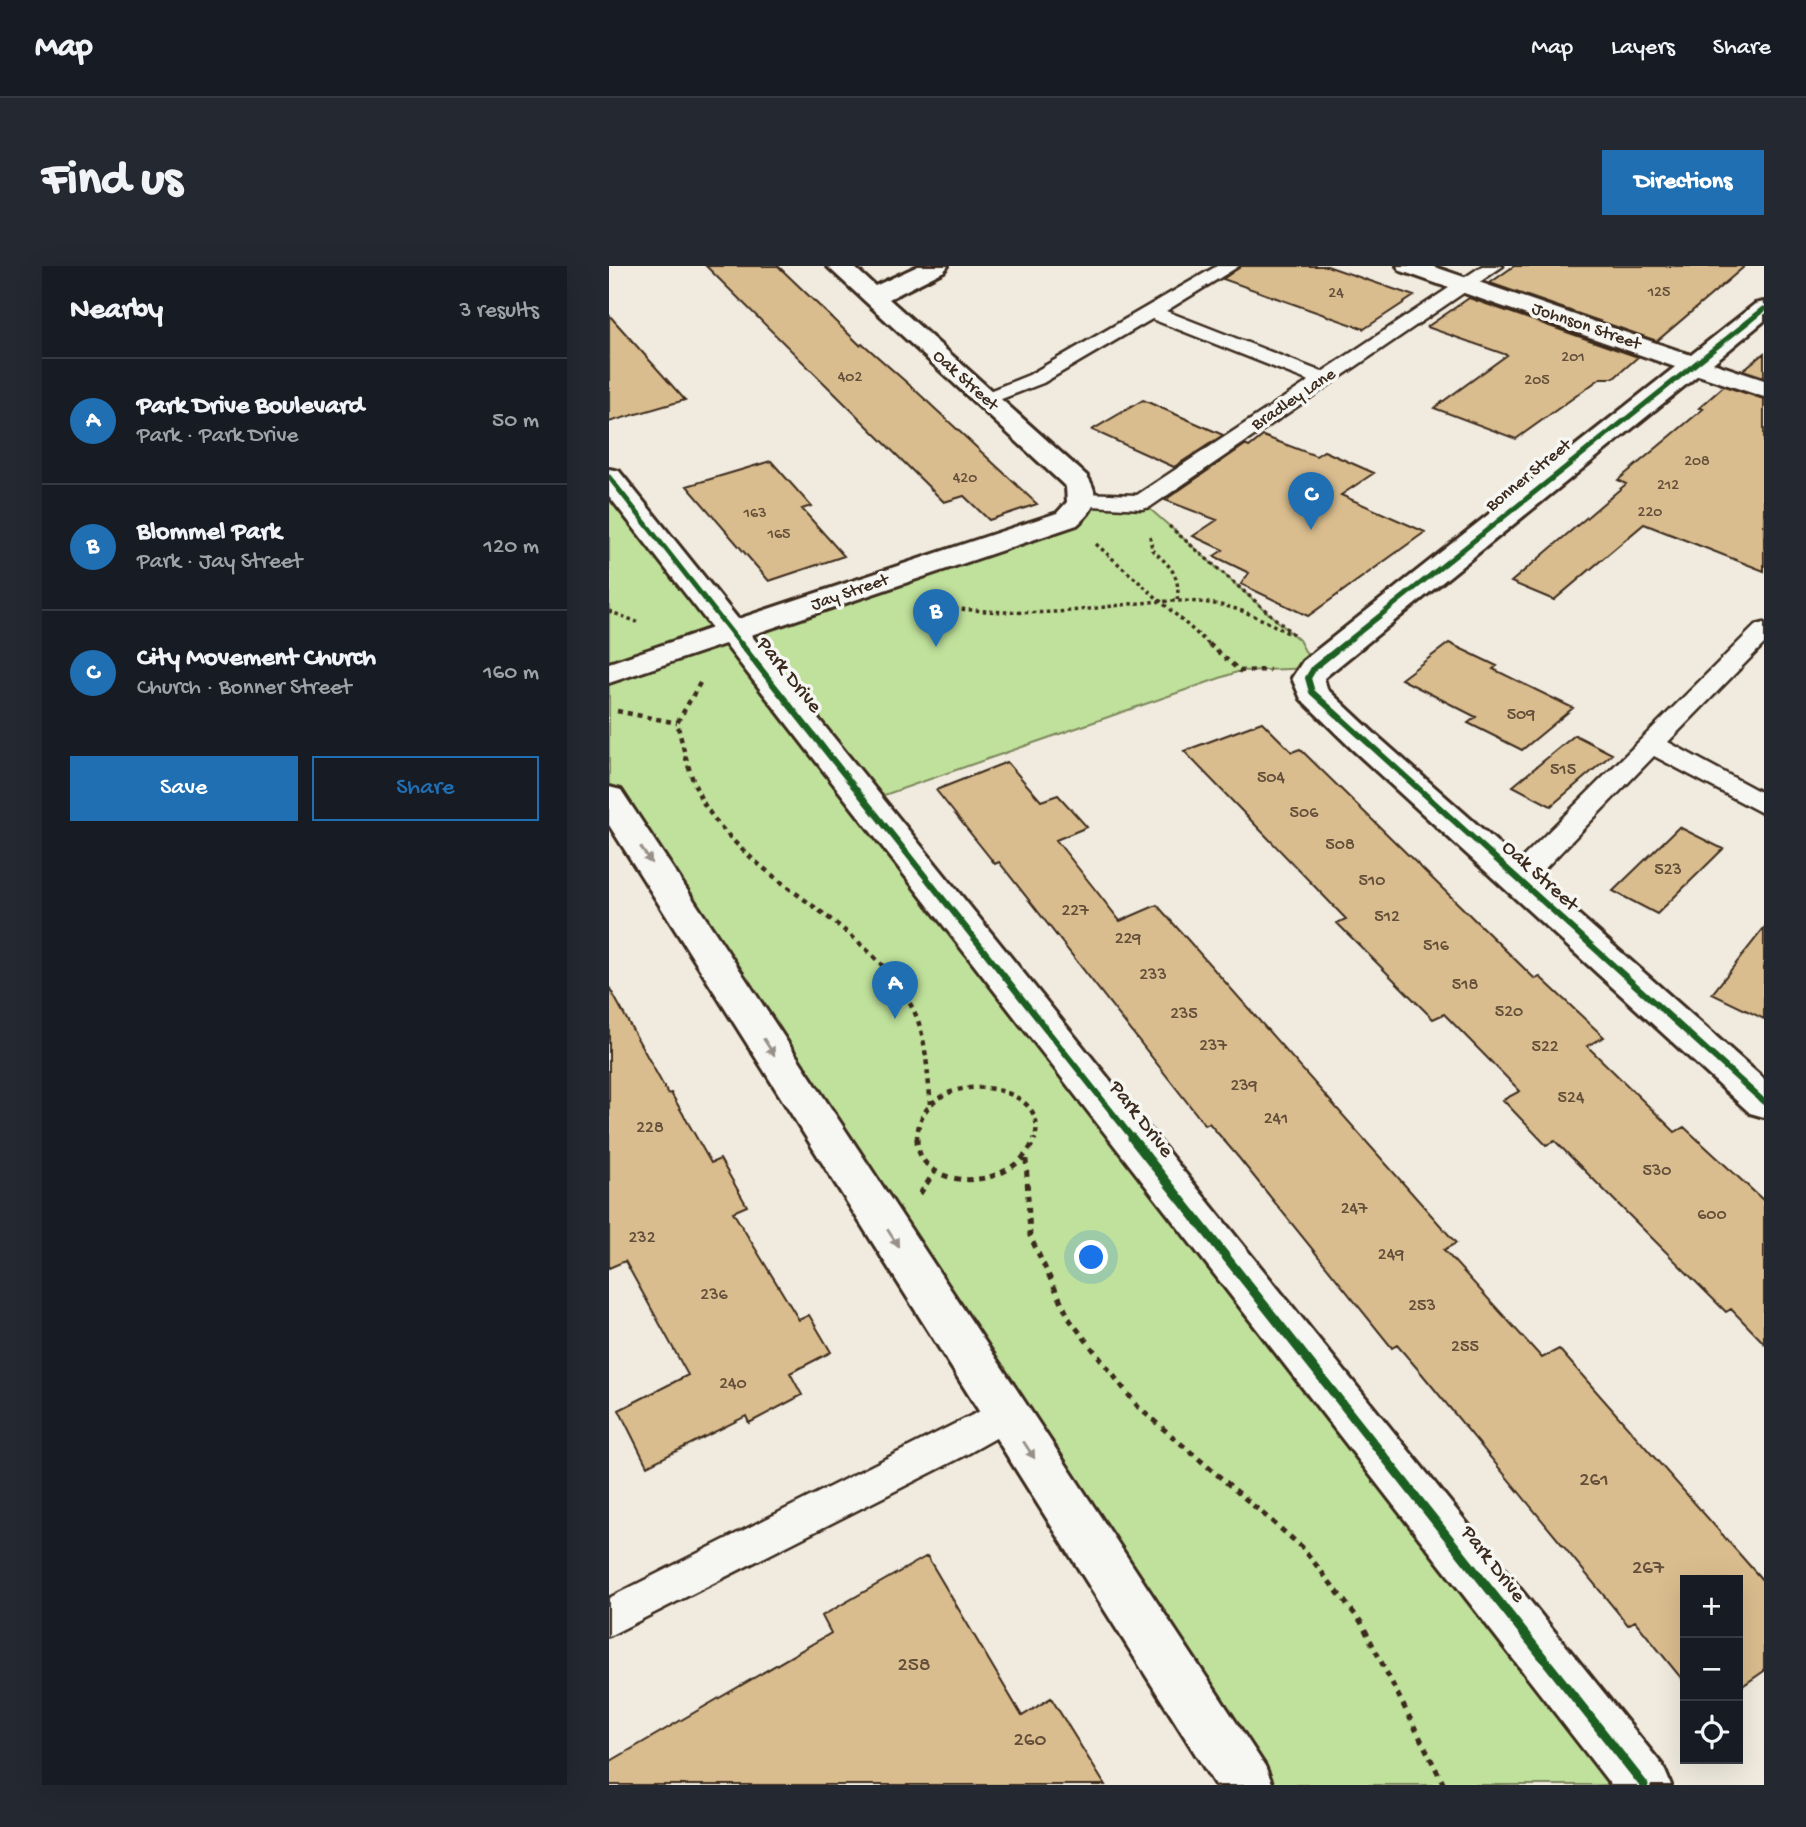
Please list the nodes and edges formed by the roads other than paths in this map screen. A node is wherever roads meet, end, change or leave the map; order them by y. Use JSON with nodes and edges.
{"nodes":[{"id":1,"x":839,"y":266,"type":"edge"},
{"id":2,"x":936,"y":266,"type":"edge"},
{"id":3,"x":1230,"y":266,"type":"edge"},
{"id":4,"x":1409,"y":266,"type":"edge"},
{"id":5,"x":1494,"y":266,"type":"edge"},
{"id":6,"x":1465,"y":286,"type":"junction"},
{"id":7,"x":869,"y":294,"type":"junction"},
{"id":8,"x":1764,"y":309,"type":"edge"},
{"id":9,"x":1151,"y":312,"type":"junction"},
{"id":10,"x":1694,"y":365,"type":"junction"},
{"id":11,"x":1324,"y":380,"type":"junction"},
{"id":12,"x":1764,"y":389,"type":"edge"},
{"id":13,"x":986,"y":399,"type":"junction"},
{"id":14,"x":609,"y":477,"type":"edge"},
{"id":15,"x":1075,"y":509,"type":"junction"},
{"id":16,"x":1764,"y":630,"type":"edge"},
{"id":17,"x":732,"y":634,"type":"junction"},
{"id":18,"x":1314,"y":668,"type":"joint"},
{"id":19,"x":609,"y":673,"type":"edge"},
{"id":20,"x":1651,"y":744,"type":"junction"},
{"id":21,"x":609,"y":798,"type":"edge"},
{"id":22,"x":1764,"y":805,"type":"edge"},
{"id":23,"x":1517,"y":880,"type":"junction"},
{"id":24,"x":1764,"y":1102,"type":"edge"},
{"id":25,"x":1006,"y":1414,"type":"junction"},
{"id":26,"x":609,"y":1618,"type":"edge"},
{"id":27,"x":1246,"y":1785,"type":"edge"},
{"id":28,"x":1644,"y":1785,"type":"edge"}],
"edges":[{"from":1,"to":7,"type":"street","name":"Oak Street"},
{"from":2,"to":7,"type":"street"},
{"from":3,"to":9,"type":"lane"},
{"from":4,"to":6,"type":"street","name":"Johnson Street"},
{"from":5,"to":6,"type":"lane","name":"Bradley Lane"},
{"from":6,"to":10,"type":"street","name":"Johnson Street"},
{"from":6,"to":11,"type":"lane","name":"Bradley Lane"},
{"from":7,"to":13,"type":"street","name":"Oak Street"},
{"from":8,"to":10,"type":"street","name":"Bonner Street"},
{"from":9,"to":11,"type":"lane"},
{"from":9,"to":13,"type":"lane"},
{"from":10,"to":12,"type":"street","name":"Johnson Street"},
{"from":10,"to":18,"type":"street","name":"Bonner Street"},
{"from":11,"to":15,"type":"lane","name":"Bradley Lane"},
{"from":13,"to":15,"type":"street","name":"Oak Street"},
{"from":14,"to":17,"type":"street","name":"Park Drive"},
{"from":15,"to":17,"type":"street","name":"Jay Street"},
{"from":16,"to":20,"type":"lane"},
{"from":17,"to":19,"type":"street","name":"Jay Street"},
{"from":17,"to":28,"type":"street","name":"Park Drive"},
{"from":18,"to":23,"type":"street","name":"Oak Street"},
{"from":20,"to":22,"type":"lane"},
{"from":20,"to":23,"type":"lane"},
{"from":21,"to":25,"type":"street","one_way":true},
{"from":23,"to":24,"type":"street","name":"Oak Street"},
{"from":25,"to":26,"type":"lane"},
{"from":25,"to":27,"type":"street","one_way":true}]}
